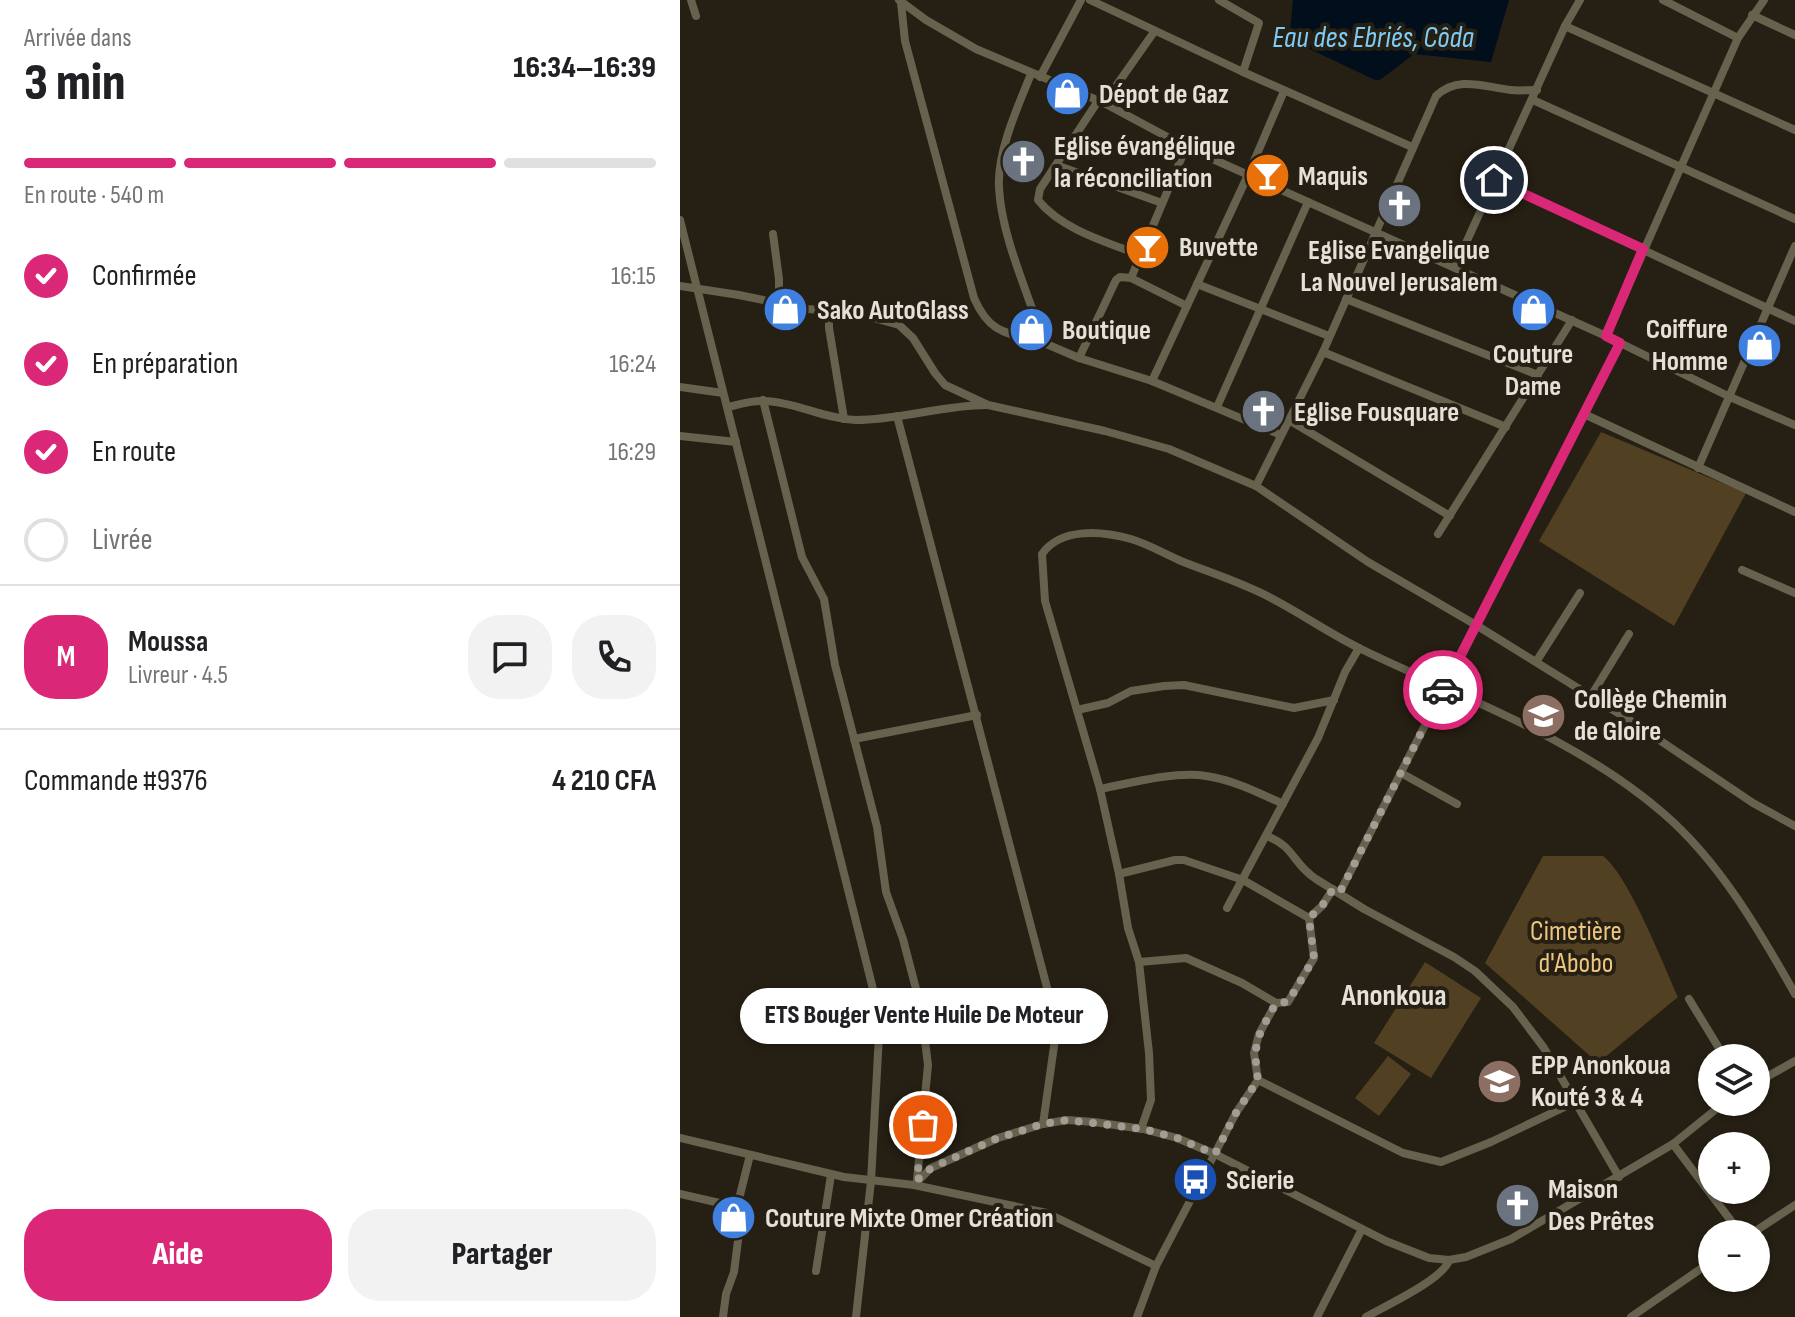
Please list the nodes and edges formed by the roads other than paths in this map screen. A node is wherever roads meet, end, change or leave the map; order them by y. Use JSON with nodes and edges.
{"nodes":[{"id":1,"x":691,"y":0,"type":"edge"},
{"id":2,"x":1081,"y":0,"type":"edge"},
{"id":3,"x":1090,"y":0,"type":"edge"},
{"id":4,"x":1219,"y":0,"type":"edge"},
{"id":5,"x":1580,"y":0,"type":"edge"},
{"id":6,"x":1663,"y":0,"type":"edge"},
{"id":7,"x":1764,"y":0,"type":"edge"},
{"id":8,"x":900,"y":2,"type":"edge"},
{"id":9,"x":1752,"y":15,"type":"junction"},
{"id":10,"x":696,"y":16,"type":"dead end"},
{"id":11,"x":1565,"y":26,"type":"junction"},
{"id":12,"x":1154,"y":32,"type":"junction"},
{"id":13,"x":1795,"y":35,"type":"edge"},
{"id":14,"x":1738,"y":38,"type":"junction"},
{"id":15,"x":1243,"y":72,"type":"junction"},
{"id":16,"x":1036,"y":75,"type":"junction"},
{"id":17,"x":1537,"y":90,"type":"junction"},
{"id":18,"x":1284,"y":91,"type":"junction"},
{"id":19,"x":1714,"y":93,"type":"junction"},
{"id":20,"x":1533,"y":100,"type":"junction"},
{"id":21,"x":1101,"y":102,"type":"junction"},
{"id":22,"x":1795,"y":130,"type":"edge"},
{"id":23,"x":1186,"y":147,"type":"junction"},
{"id":24,"x":1412,"y":147,"type":"junction"},
{"id":25,"x":1056,"y":165,"type":"junction"},
{"id":26,"x":1680,"y":165,"type":"junction"},
{"id":27,"x":1248,"y":175,"type":"junction"},
{"id":28,"x":1494,"y":180,"type":"junction"},
{"id":29,"x":1308,"y":202,"type":"junction"},
{"id":30,"x":1162,"y":203,"type":"junction"},
{"id":31,"x":1795,"y":219,"type":"edge"},
{"id":32,"x":681,"y":226,"type":"edge"},
{"id":33,"x":1376,"y":232,"type":"junction"},
{"id":34,"x":773,"y":234,"type":"dead end"},
{"id":35,"x":1795,"y":246,"type":"edge"},
{"id":36,"x":1643,"y":249,"type":"junction"},
{"id":37,"x":1140,"y":255,"type":"junction"},
{"id":38,"x":1455,"y":267,"type":"junction"},
{"id":39,"x":1131,"y":278,"type":"junction"},
{"id":40,"x":1197,"y":284,"type":"junction"},
{"id":41,"x":680,"y":286,"type":"edge"},
{"id":42,"x":697,"y":288,"type":"junction"},
{"id":43,"x":1346,"y":299,"type":"junction"},
{"id":44,"x":779,"y":303,"type":"junction"},
{"id":45,"x":1187,"y":306,"type":"junction"},
{"id":46,"x":1767,"y":307,"type":"junction"},
{"id":47,"x":1260,"y":309,"type":"junction"},
{"id":48,"x":829,"y":311,"type":"junction"},
{"id":49,"x":1572,"y":320,"type":"junction"},
{"id":50,"x":1795,"y":321,"type":"edge"},
{"id":51,"x":1329,"y":336,"type":"junction"},
{"id":52,"x":1606,"y":336,"type":"junction"},
{"id":53,"x":1044,"y":343,"type":"junction"},
{"id":54,"x":1620,"y":343,"type":"junction"},
{"id":55,"x":1323,"y":352,"type":"junction"},
{"id":56,"x":1079,"y":358,"type":"junction"},
{"id":57,"x":1538,"y":375,"type":"junction"},
{"id":58,"x":1152,"y":381,"type":"junction"},
{"id":59,"x":680,"y":387,"type":"edge"},
{"id":60,"x":723,"y":393,"type":"junction"},
{"id":61,"x":1730,"y":397,"type":"junction"},
{"id":62,"x":763,"y":400,"type":"junction"},
{"id":63,"x":988,"y":405,"type":"junction"},
{"id":64,"x":728,"y":407,"type":"junction"},
{"id":65,"x":1217,"y":407,"type":"junction"},
{"id":66,"x":1584,"y":414,"type":"junction"},
{"id":67,"x":897,"y":416,"type":"junction"},
{"id":68,"x":844,"y":419,"type":"junction"},
{"id":69,"x":1289,"y":420,"type":"junction"},
{"id":70,"x":1795,"y":425,"type":"edge"},
{"id":71,"x":1506,"y":427,"type":"junction"},
{"id":72,"x":1281,"y":435,"type":"junction"},
{"id":73,"x":680,"y":436,"type":"edge"},
{"id":74,"x":736,"y":442,"type":"junction"},
{"id":75,"x":1698,"y":468,"type":"junction"},
{"id":76,"x":1256,"y":486,"type":"junction"},
{"id":77,"x":1795,"y":512,"type":"edge"},
{"id":78,"x":1450,"y":516,"type":"junction"},
{"id":79,"x":1438,"y":534,"type":"dead end"},
{"id":80,"x":1742,"y":570,"type":"dead end"},
{"id":81,"x":1580,"y":593,"type":"dead end"},
{"id":82,"x":1795,"y":593,"type":"edge"},
{"id":83,"x":1476,"y":625,"type":"junction"},
{"id":84,"x":1629,"y":634,"type":"dead end"},
{"id":85,"x":1359,"y":648,"type":"junction"},
{"id":86,"x":1536,"y":662,"type":"junction"},
{"id":87,"x":1445,"y":686,"type":"junction"},
{"id":88,"x":1591,"y":696,"type":"junction"},
{"id":89,"x":1334,"y":700,"type":"junction"},
{"id":90,"x":1077,"y":710,"type":"junction"},
{"id":91,"x":977,"y":715,"type":"junction"},
{"id":92,"x":854,"y":739,"type":"junction"},
{"id":93,"x":1401,"y":773,"type":"junction"},
{"id":94,"x":1100,"y":789,"type":"junction"},
{"id":95,"x":1283,"y":804,"type":"junction"},
{"id":96,"x":1457,"y":804,"type":"dead end"},
{"id":97,"x":1795,"y":826,"type":"edge"},
{"id":98,"x":1267,"y":836,"type":"junction"},
{"id":99,"x":1119,"y":874,"type":"junction"},
{"id":100,"x":1243,"y":880,"type":"junction"},
{"id":101,"x":1337,"y":890,"type":"junction"},
{"id":102,"x":1227,"y":908,"type":"dead end"},
{"id":103,"x":1309,"y":918,"type":"junction"},
{"id":104,"x":1139,"y":962,"type":"junction"},
{"id":105,"x":1795,"y":994,"type":"edge"},
{"id":106,"x":1689,"y":999,"type":"dead end"},
{"id":107,"x":1276,"y":1003,"type":"junction"},
{"id":108,"x":1716,"y":1044,"type":"edge"},
{"id":109,"x":1795,"y":1061,"type":"edge"},
{"id":110,"x":1770,"y":1075,"type":"edge"},
{"id":111,"x":1258,"y":1080,"type":"junction"},
{"id":112,"x":1575,"y":1102,"type":"junction"},
{"id":113,"x":1708,"y":1116,"type":"edge"},
{"id":114,"x":1043,"y":1124,"type":"junction"},
{"id":115,"x":1141,"y":1129,"type":"junction"},
{"id":116,"x":680,"y":1138,"type":"edge"},
{"id":117,"x":1673,"y":1144,"type":"junction"},
{"id":118,"x":1215,"y":1154,"type":"junction"},
{"id":119,"x":750,"y":1155,"type":"junction"},
{"id":120,"x":831,"y":1175,"type":"junction"},
{"id":121,"x":1619,"y":1177,"type":"junction"},
{"id":122,"x":871,"y":1181,"type":"junction"},
{"id":123,"x":915,"y":1182,"type":"junction"},
{"id":124,"x":680,"y":1194,"type":"edge"},
{"id":125,"x":1795,"y":1205,"type":"edge"},
{"id":126,"x":737,"y":1207,"type":"junction"},
{"id":127,"x":1730,"y":1220,"type":"edge"},
{"id":128,"x":1770,"y":1221,"type":"edge"},
{"id":129,"x":1362,"y":1229,"type":"junction"},
{"id":130,"x":1449,"y":1260,"type":"junction"},
{"id":131,"x":1156,"y":1266,"type":"junction"},
{"id":132,"x":816,"y":1271,"type":"dead end"},
{"id":133,"x":1698,"y":1271,"type":"edge"},
{"id":134,"x":723,"y":1317,"type":"edge"},
{"id":135,"x":856,"y":1317,"type":"edge"},
{"id":136,"x":1137,"y":1317,"type":"edge"},
{"id":137,"x":1317,"y":1317,"type":"edge"},
{"id":138,"x":1366,"y":1317,"type":"edge"},
{"id":139,"x":1631,"y":1317,"type":"edge"}],
"edges":[{"from":1,"to":10,"type":"street"},
{"from":2,"to":16,"type":"street"},
{"from":3,"to":12,"type":"street"},
{"from":4,"to":15,"type":"street"},
{"from":5,"to":11,"type":"street"},
{"from":6,"to":14,"type":"street"},
{"from":7,"to":9,"type":"street"},
{"from":8,"to":16,"type":"street"},
{"from":8,"to":53,"type":"street"},
{"from":9,"to":13,"type":"street"},
{"from":9,"to":14,"type":"street"},
{"from":11,"to":17,"type":"street"},
{"from":11,"to":19,"type":"street"},
{"from":12,"to":15,"type":"street"},
{"from":12,"to":21,"type":"street"},
{"from":14,"to":19,"type":"street"},
{"from":15,"to":18,"type":"street"},
{"from":16,"to":21,"type":"street"},
{"from":16,"to":53,"type":"street"},
{"from":17,"to":20,"type":"street"},
{"from":17,"to":24,"type":"street"},
{"from":18,"to":24,"type":"street"},
{"from":18,"to":27,"type":"street"},
{"from":19,"to":22,"type":"street"},
{"from":19,"to":26,"type":"street"},
{"from":20,"to":26,"type":"street"},
{"from":20,"to":28,"type":"street"},
{"from":21,"to":23,"type":"street"},
{"from":21,"to":25,"type":"street"},
{"from":23,"to":27,"type":"street"},
{"from":23,"to":30,"type":"street"},
{"from":24,"to":33,"type":"street"},
{"from":25,"to":30,"type":"street"},
{"from":25,"to":37,"type":"street"},
{"from":26,"to":31,"type":"street"},
{"from":26,"to":36,"type":"street"},
{"from":27,"to":29,"type":"street"},
{"from":27,"to":40,"type":"street"},
{"from":28,"to":36,"type":"street"},
{"from":28,"to":38,"type":"street"},
{"from":29,"to":33,"type":"street"},
{"from":29,"to":47,"type":"street"},
{"from":30,"to":37,"type":"street"},
{"from":32,"to":42,"type":"street"},
{"from":33,"to":38,"type":"street"},
{"from":33,"to":43,"type":"street"},
{"from":34,"to":44,"type":"street"},
{"from":35,"to":46,"type":"street"},
{"from":36,"to":46,"type":"street"},
{"from":36,"to":52,"type":"street"},
{"from":37,"to":39,"type":"street"},
{"from":38,"to":49,"type":"street"},
{"from":39,"to":45,"type":"street"},
{"from":39,"to":56,"type":"street"},
{"from":40,"to":45,"type":"street"},
{"from":40,"to":47,"type":"street"},
{"from":41,"to":42,"type":"street"},
{"from":42,"to":44,"type":"street"},
{"from":42,"to":60,"type":"street"},
{"from":43,"to":51,"type":"street"},
{"from":43,"to":57,"type":"street"},
{"from":44,"to":48,"type":"street"},
{"from":45,"to":58,"type":"street"},
{"from":46,"to":50,"type":"street"},
{"from":46,"to":61,"type":"street"},
{"from":47,"to":51,"type":"street"},
{"from":47,"to":65,"type":"street"},
{"from":48,"to":63,"type":"street"},
{"from":48,"to":68,"type":"street"},
{"from":49,"to":52,"type":"street"},
{"from":49,"to":57,"type":"street"},
{"from":51,"to":55,"type":"street"},
{"from":52,"to":54,"type":"street"},
{"from":53,"to":56,"type":"street"},
{"from":54,"to":61,"type":"street"},
{"from":54,"to":66,"type":"street"},
{"from":55,"to":69,"type":"street"},
{"from":55,"to":71,"type":"street"},
{"from":56,"to":58,"type":"street"},
{"from":57,"to":71,"type":"street"},
{"from":58,"to":65,"type":"street"},
{"from":59,"to":60,"type":"street"},
{"from":60,"to":64,"type":"street"},
{"from":61,"to":70,"type":"street"},
{"from":61,"to":75,"type":"street"},
{"from":62,"to":64,"type":"street"},
{"from":62,"to":68,"type":"street"},
{"from":62,"to":92,"type":"street"},
{"from":63,"to":67,"type":"street"},
{"from":63,"to":76,"type":"street"},
{"from":64,"to":74,"type":"street"},
{"from":65,"to":72,"type":"street"},
{"from":66,"to":75,"type":"street"},
{"from":66,"to":83,"type":"street"},
{"from":67,"to":68,"type":"street"},
{"from":67,"to":91,"type":"street"},
{"from":69,"to":72,"type":"street"},
{"from":69,"to":78,"type":"street"},
{"from":71,"to":78,"type":"street"},
{"from":72,"to":76,"type":"street"},
{"from":73,"to":74,"type":"street"},
{"from":74,"to":122,"type":"street"},
{"from":75,"to":77,"type":"street"},
{"from":76,"to":83,"type":"street"},
{"from":78,"to":79,"type":"street"},
{"from":80,"to":82,"type":"street"},
{"from":81,"to":86,"type":"street"},
{"from":83,"to":86,"type":"street"},
{"from":83,"to":87,"type":"street"},
{"from":84,"to":88,"type":"street"},
{"from":85,"to":87,"type":"street"},
{"from":85,"to":89,"type":"street"},
{"from":85,"to":90,"type":"street"},
{"from":86,"to":88,"type":"street"},
{"from":87,"to":93,"type":"street"},
{"from":87,"to":105,"type":"street"},
{"from":88,"to":97,"type":"street"},
{"from":89,"to":90,"type":"street"},
{"from":89,"to":95,"type":"street"},
{"from":90,"to":94,"type":"street"},
{"from":91,"to":92,"type":"street"},
{"from":91,"to":114,"type":"street"},
{"from":92,"to":123,"type":"street"},
{"from":93,"to":96,"type":"street"},
{"from":93,"to":101,"type":"street"},
{"from":94,"to":95,"type":"street"},
{"from":94,"to":99,"type":"street"},
{"from":95,"to":98,"type":"street"},
{"from":98,"to":100,"type":"street"},
{"from":98,"to":101,"type":"street"},
{"from":99,"to":100,"type":"street"},
{"from":99,"to":104,"type":"street"},
{"from":100,"to":102,"type":"street"},
{"from":100,"to":103,"type":"street"},
{"from":101,"to":103,"type":"street"},
{"from":101,"to":112,"type":"street"},
{"from":103,"to":107,"type":"street"},
{"from":104,"to":107,"type":"street"},
{"from":104,"to":115,"type":"street"},
{"from":106,"to":108,"type":"street"},
{"from":107,"to":111,"type":"street"},
{"from":109,"to":110,"type":"street"},
{"from":111,"to":112,"type":"street"},
{"from":111,"to":118,"type":"street"},
{"from":112,"to":121,"type":"street"},
{"from":113,"to":117,"type":"street"},
{"from":114,"to":115,"type":"street"},
{"from":114,"to":123,"type":"street"},
{"from":115,"to":118,"type":"street"},
{"from":116,"to":119,"type":"street"},
{"from":117,"to":121,"type":"street"},
{"from":117,"to":127,"type":"street"},
{"from":118,"to":129,"type":"street"},
{"from":118,"to":131,"type":"street"},
{"from":119,"to":120,"type":"street"},
{"from":119,"to":126,"type":"street"},
{"from":120,"to":122,"type":"street"},
{"from":120,"to":132,"type":"street"},
{"from":121,"to":130,"type":"street"},
{"from":122,"to":123,"type":"street"},
{"from":122,"to":135,"type":"street"},
{"from":123,"to":131,"type":"street"},
{"from":124,"to":126,"type":"street"},
{"from":125,"to":128,"type":"street"},
{"from":126,"to":134,"type":"street"},
{"from":129,"to":130,"type":"street"},
{"from":129,"to":137,"type":"street"},
{"from":130,"to":138,"type":"street"},
{"from":131,"to":136,"type":"street"},
{"from":133,"to":139,"type":"street"}]}
